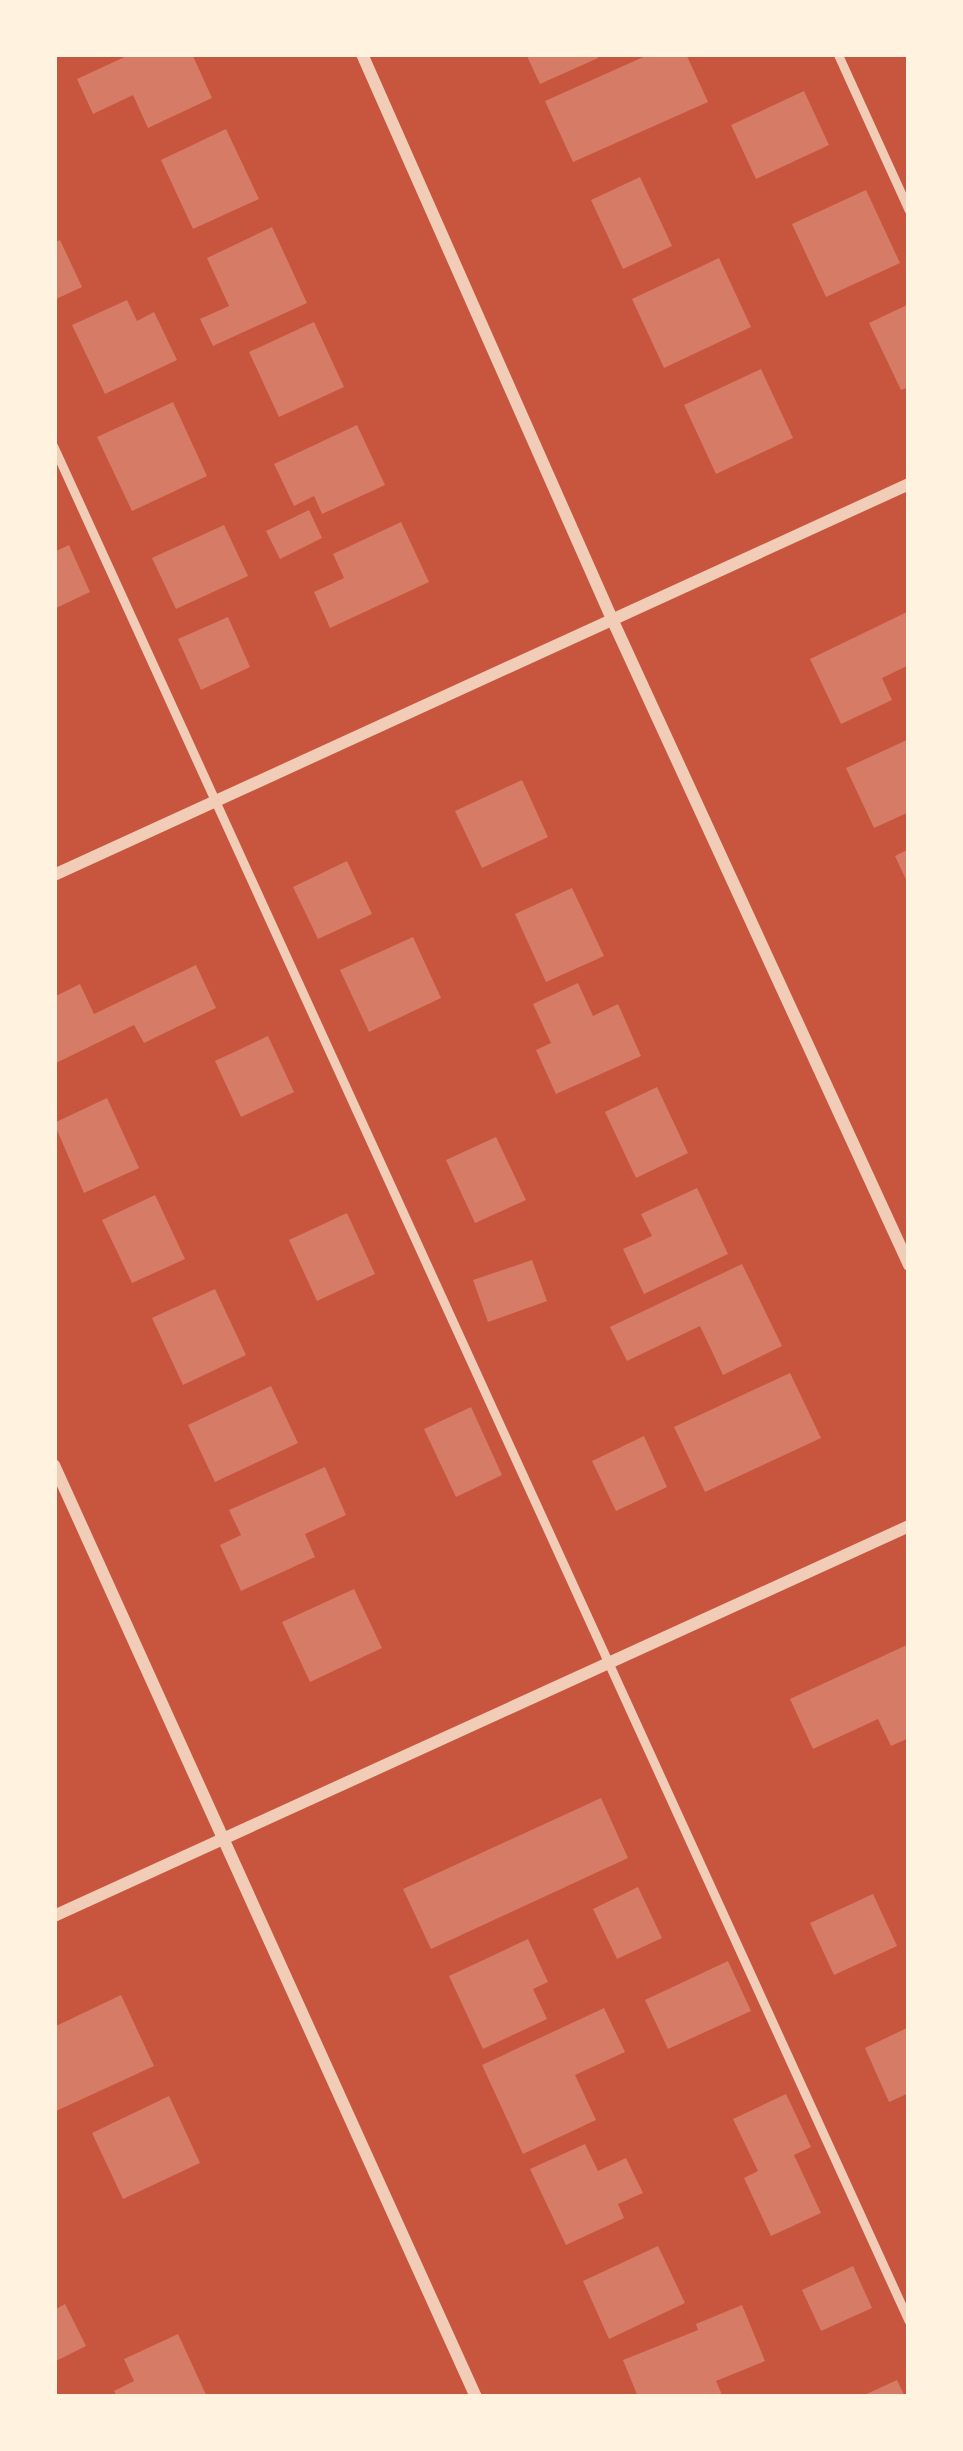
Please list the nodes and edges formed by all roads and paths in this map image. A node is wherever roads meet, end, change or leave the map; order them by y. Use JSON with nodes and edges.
{"nodes":[{"id":1,"x":362,"y":54,"type":"edge"},
{"id":2,"x":838,"y":54,"type":"edge"},
{"id":3,"x":909,"y":209,"type":"edge"},
{"id":4,"x":54,"y":447,"type":"edge"},
{"id":5,"x":909,"y":484,"type":"edge"},
{"id":6,"x":612,"y":619,"type":"junction"},
{"id":7,"x":216,"y":801,"type":"junction"},
{"id":8,"x":54,"y":875,"type":"edge"},
{"id":9,"x":909,"y":1265,"type":"edge"},
{"id":10,"x":54,"y":1465,"type":"edge"},
{"id":11,"x":909,"y":1526,"type":"edge"},
{"id":12,"x":608,"y":1663,"type":"junction"},
{"id":13,"x":220,"y":1840,"type":"junction"},
{"id":14,"x":54,"y":1916,"type":"edge"},
{"id":15,"x":909,"y":2321,"type":"edge"},
{"id":16,"x":476,"y":2397,"type":"edge"}],
"edges":[{"from":1,"to":6,"type":"street"},
{"from":2,"to":3,"type":"lane"},
{"from":4,"to":7,"type":"lane"},
{"from":5,"to":6,"type":"street"},
{"from":6,"to":7,"type":"street"},
{"from":6,"to":9,"type":"street"},
{"from":7,"to":8,"type":"street"},
{"from":7,"to":12,"type":"lane"},
{"from":10,"to":13,"type":"street"},
{"from":11,"to":12,"type":"street"},
{"from":12,"to":13,"type":"street"},
{"from":12,"to":15,"type":"lane"},
{"from":13,"to":14,"type":"street"},
{"from":13,"to":16,"type":"street"}]}
